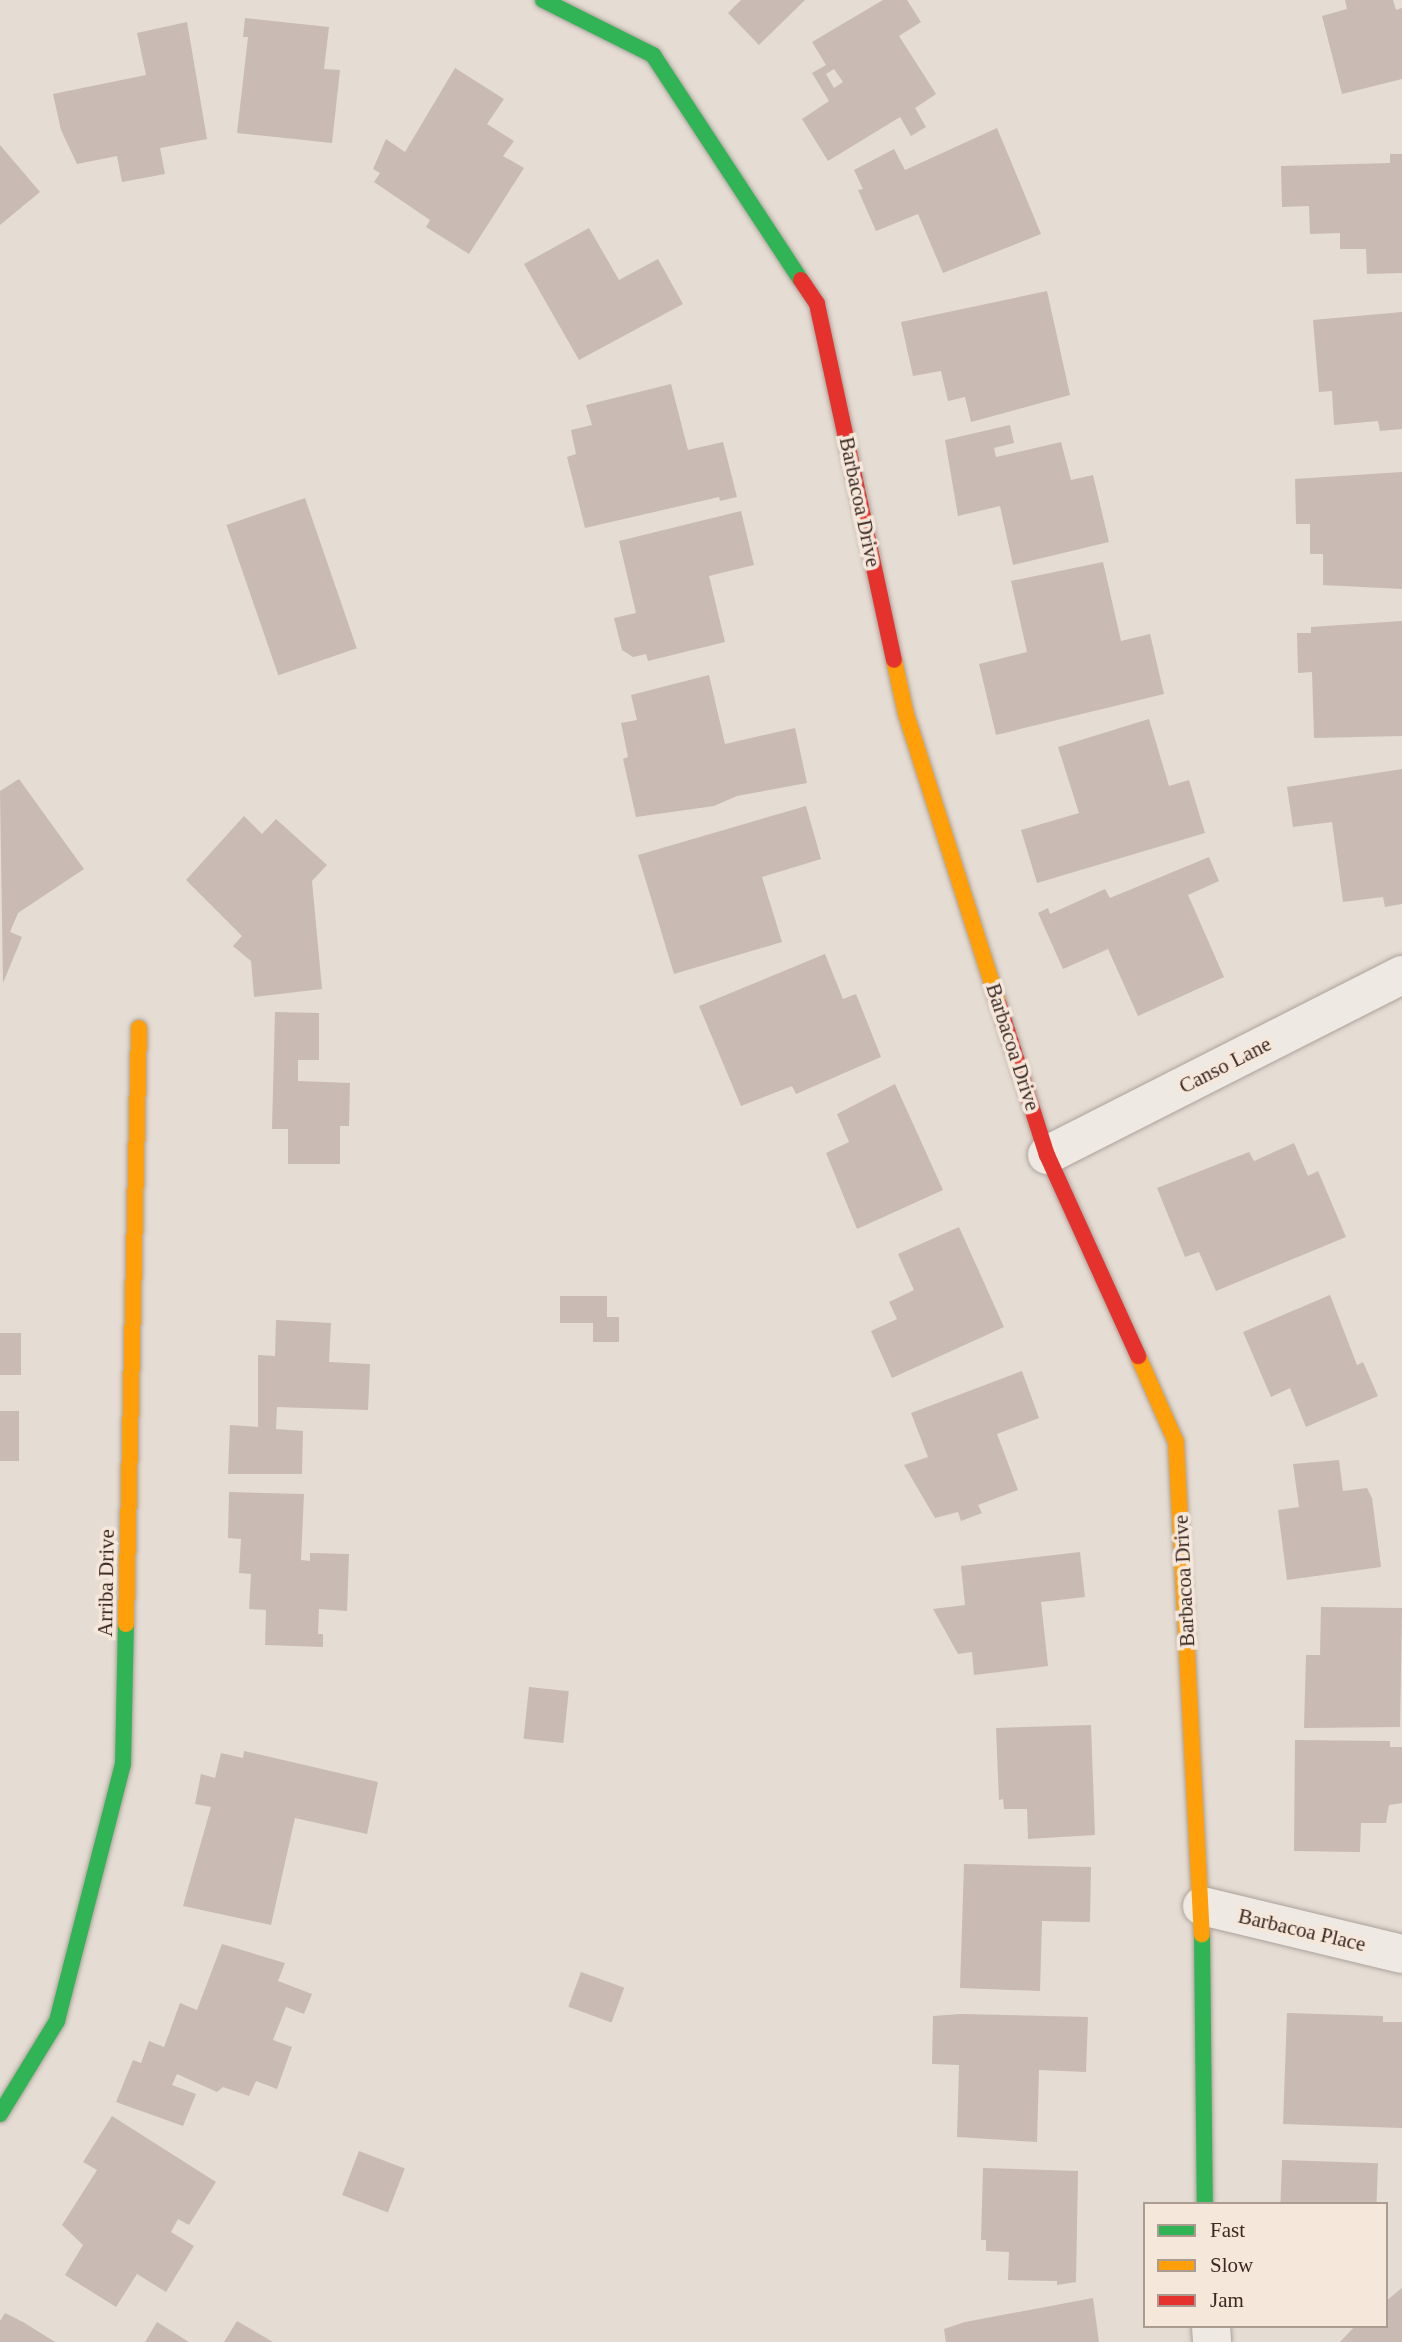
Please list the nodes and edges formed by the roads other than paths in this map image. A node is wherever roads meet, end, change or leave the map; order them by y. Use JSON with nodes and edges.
{"nodes":[{"id":1,"x":543,"y":0,"type":"edge"},
{"id":2,"x":1402,"y":975,"type":"edge"},
{"id":3,"x":139,"y":1028,"type":"dead end"},
{"id":4,"x":1047,"y":1156,"type":"junction"},
{"id":5,"x":1202,"y":1906,"type":"junction"},
{"id":6,"x":1402,"y":1954,"type":"edge"},
{"id":7,"x":0,"y":2114,"type":"edge"},
{"id":8,"x":1205,"y":2202,"type":"edge"}],
"edges":[{"from":1,"to":4,"type":"street","name":"Barbacoa Drive"},
{"from":2,"to":4,"type":"street","name":"Canso Lane"},
{"from":3,"to":7,"type":"street","name":"Arriba Drive"},
{"from":4,"to":5,"type":"street","name":"Barbacoa Drive"},
{"from":5,"to":6,"type":"street","name":"Barbacoa Place"},
{"from":5,"to":8,"type":"street","name":"Barbacoa Drive"}]}
